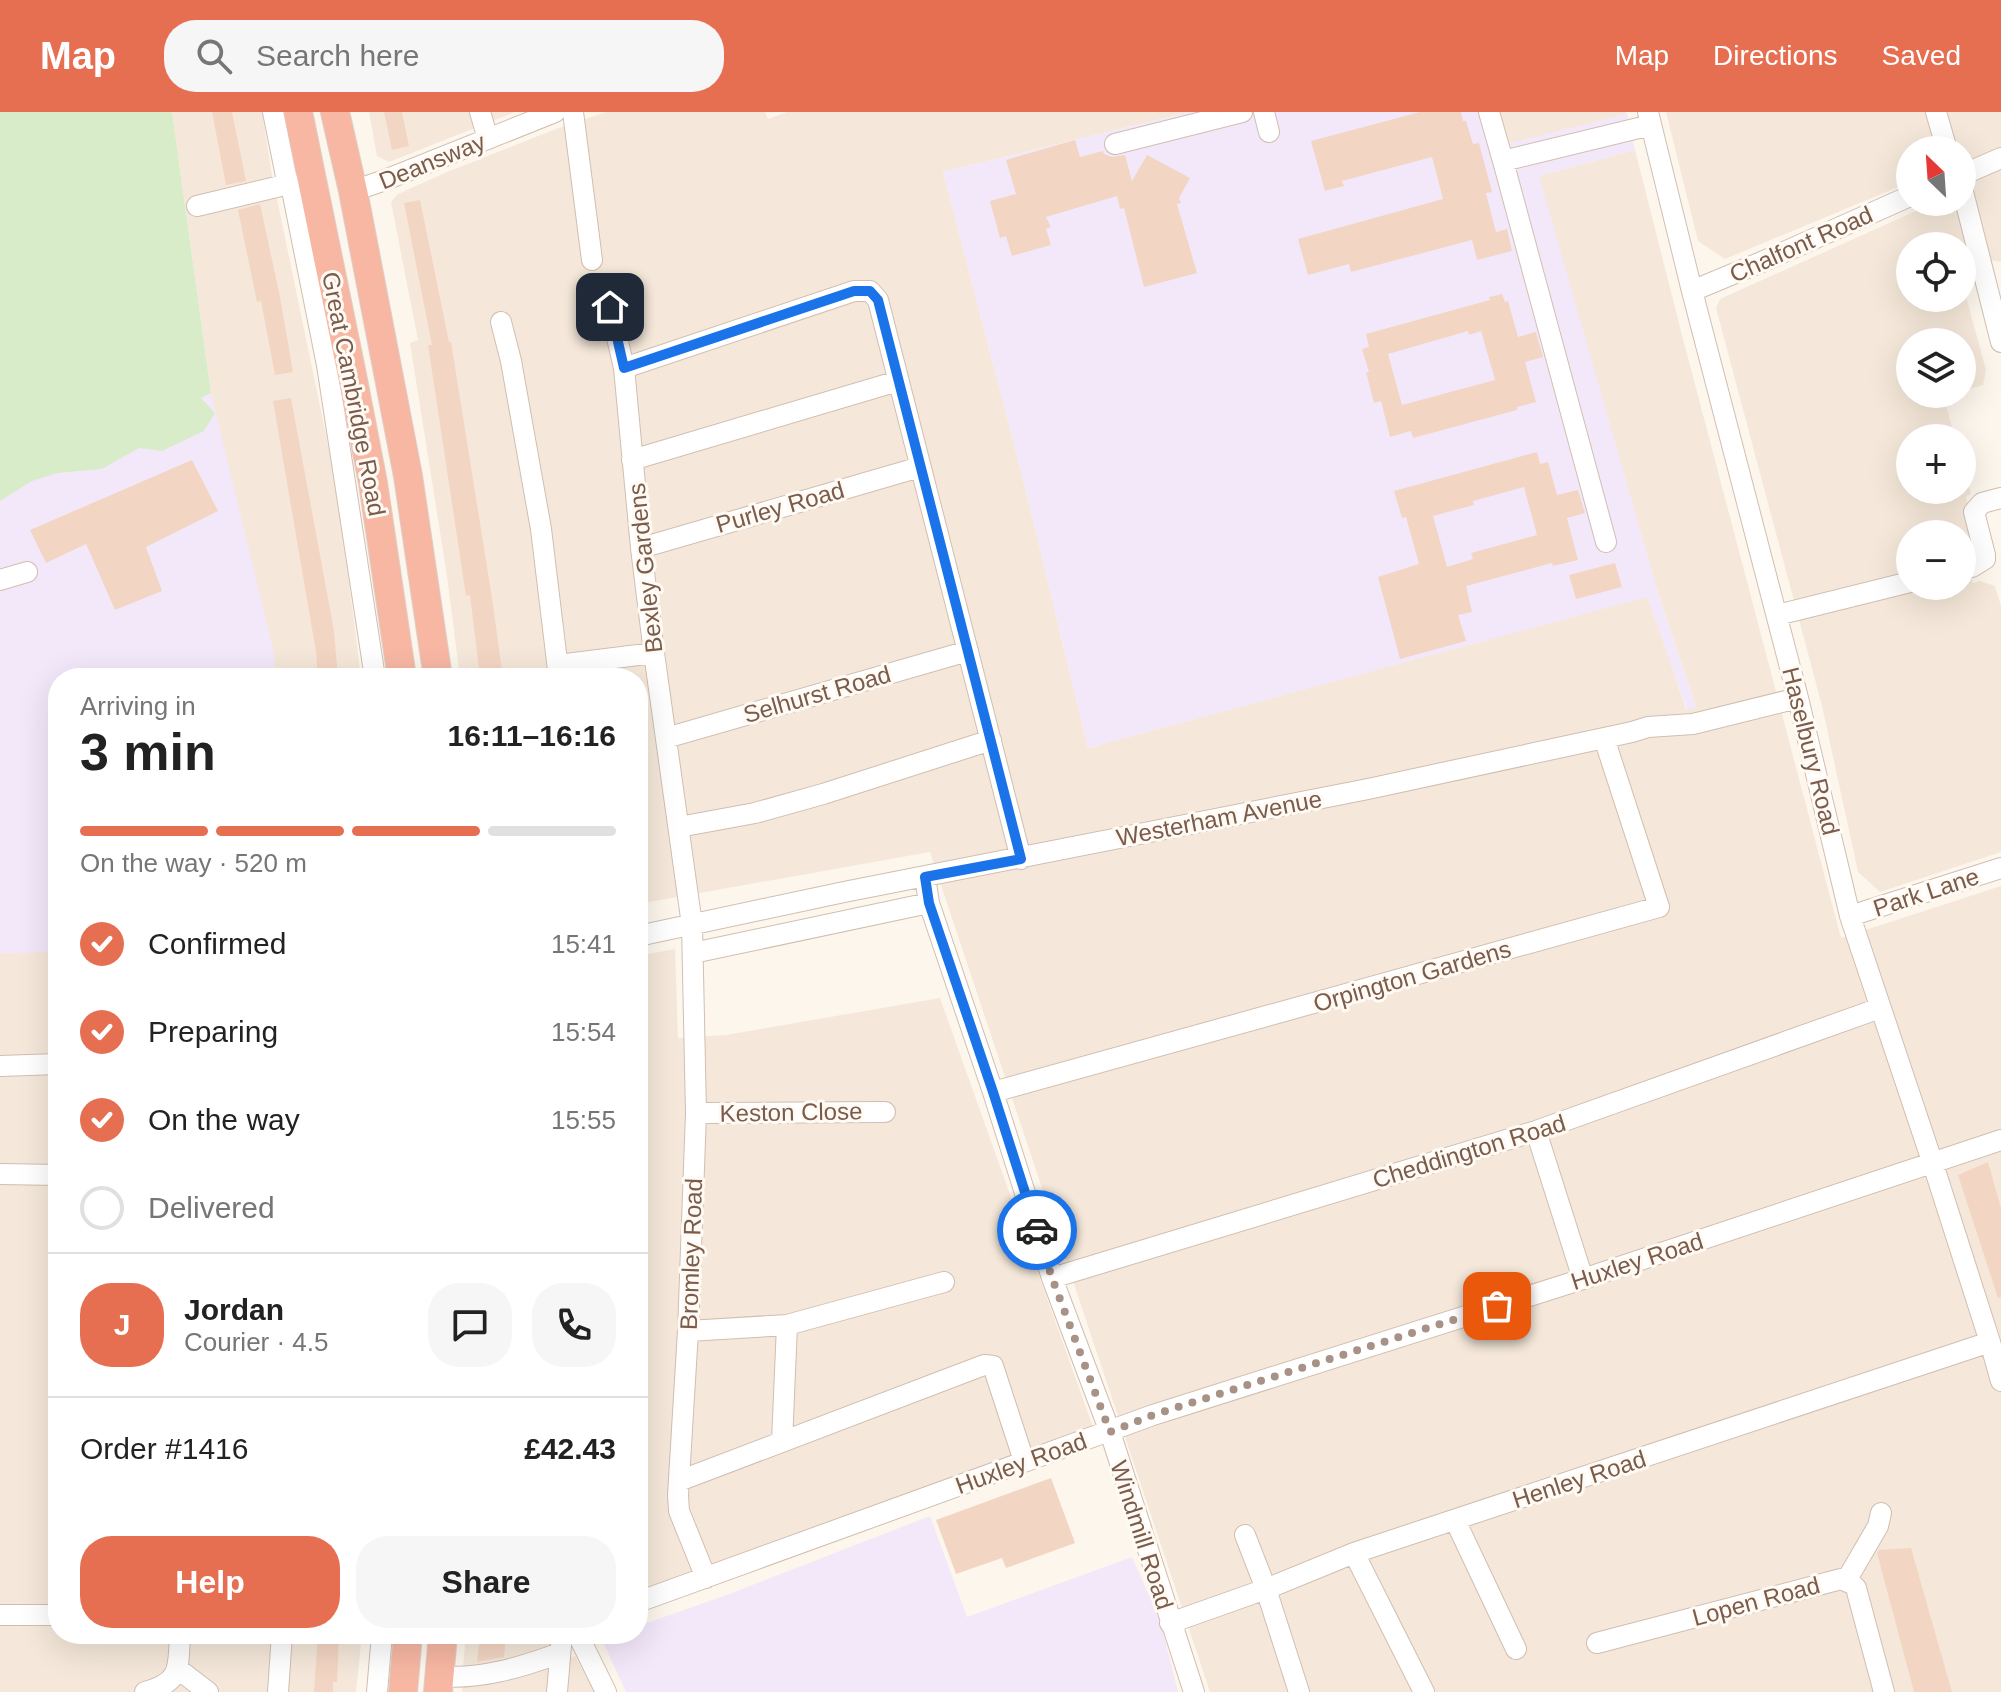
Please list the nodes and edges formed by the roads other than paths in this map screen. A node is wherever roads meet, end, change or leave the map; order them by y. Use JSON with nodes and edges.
{"nodes":[{"id":1,"x":273,"y":112,"type":"edge"},
{"id":2,"x":298,"y":112,"type":"edge"},
{"id":3,"x":335,"y":112,"type":"edge"},
{"id":4,"x":480,"y":112,"type":"edge"},
{"id":5,"x":555,"y":112,"type":"edge"},
{"id":6,"x":573,"y":112,"type":"edge"},
{"id":7,"x":1242,"y":112,"type":"edge"},
{"id":8,"x":1489,"y":112,"type":"edge"},
{"id":9,"x":1936,"y":112,"type":"edge"},
{"id":10,"x":1650,"y":118,"type":"edge"},
{"id":11,"x":1943,"y":136,"type":"edge"},
{"id":12,"x":488,"y":139,"type":"junction"},
{"id":13,"x":1115,"y":144,"type":"dead end"},
{"id":14,"x":2001,"y":158,"type":"edge"},
{"id":15,"x":1503,"y":161,"type":"junction"},
{"id":16,"x":1976,"y":169,"type":"edge"},
{"id":17,"x":289,"y":184,"type":"junction"},
{"id":18,"x":353,"y":191,"type":"junction"},
{"id":19,"x":1896,"y":202,"type":"edge"},
{"id":20,"x":197,"y":206,"type":"dead end"},
{"id":21,"x":1969,"y":216,"type":"edge"},
{"id":22,"x":592,"y":260,"type":"dead end"},
{"id":23,"x":1692,"y":291,"type":"junction"},
{"id":24,"x":610,"y":307,"type":"dead end"},
{"id":25,"x":501,"y":322,"type":"dead end"},
{"id":26,"x":2001,"y":342,"type":"edge"},
{"id":27,"x":624,"y":368,"type":"junction"},
{"id":28,"x":341,"y":377,"type":"junction"},
{"id":29,"x":898,"y":381,"type":"junction"},
{"id":30,"x":632,"y":460,"type":"junction"},
{"id":31,"x":920,"y":467,"type":"junction"},
{"id":32,"x":2001,"y":498,"type":"edge"},
{"id":33,"x":1606,"y":542,"type":"dead end"},
{"id":34,"x":641,"y":548,"type":"junction"},
{"id":35,"x":1976,"y":565,"type":"edge"},
{"id":36,"x":27,"y":572,"type":"dead end"},
{"id":37,"x":0,"y":580,"type":"edge"},
{"id":38,"x":1896,"y":585,"type":"edge"},
{"id":39,"x":1777,"y":615,"type":"junction"},
{"id":40,"x":968,"y":651,"type":"junction"},
{"id":41,"x":654,"y":653,"type":"junction"},
{"id":42,"x":374,"y":668,"type":"edge"},
{"id":43,"x":401,"y":668,"type":"edge"},
{"id":44,"x":437,"y":668,"type":"edge"},
{"id":45,"x":558,"y":668,"type":"edge"},
{"id":46,"x":579,"y":668,"type":"edge"},
{"id":47,"x":1798,"y":698,"type":"junction"},
{"id":48,"x":666,"y":738,"type":"junction"},
{"id":49,"x":1604,"y":738,"type":"junction"},
{"id":50,"x":991,"y":740,"type":"junction"},
{"id":51,"x":679,"y":827,"type":"junction"},
{"id":52,"x":1021,"y":859,"type":"junction"},
{"id":53,"x":1998,"y":876,"type":"edge"},
{"id":54,"x":925,"y":877,"type":"junction"},
{"id":55,"x":810,"y":899,"type":"junction"},
{"id":56,"x":929,"y":903,"type":"junction"},
{"id":57,"x":1850,"y":916,"type":"junction"},
{"id":58,"x":692,"y":925,"type":"junction"},
{"id":59,"x":814,"y":928,"type":"junction"},
{"id":60,"x":648,"y":934,"type":"edge"},
{"id":61,"x":693,"y":953,"type":"junction"},
{"id":62,"x":1880,"y":1008,"type":"junction"},
{"id":63,"x":48,"y":1064,"type":"edge"},
{"id":64,"x":0,"y":1066,"type":"edge"},
{"id":65,"x":0,"y":1077,"type":"edge"},
{"id":66,"x":993,"y":1092,"type":"junction"},
{"id":67,"x":885,"y":1112,"type":"dead end"},
{"id":68,"x":696,"y":1113,"type":"junction"},
{"id":69,"x":1536,"y":1131,"type":"junction"},
{"id":70,"x":2001,"y":1140,"type":"edge"},
{"id":71,"x":1933,"y":1164,"type":"junction"},
{"id":72,"x":0,"y":1174,"type":"edge"},
{"id":73,"x":48,"y":1175,"type":"edge"},
{"id":74,"x":1052,"y":1278,"type":"junction"},
{"id":75,"x":1583,"y":1279,"type":"junction"},
{"id":76,"x":944,"y":1282,"type":"dead end"},
{"id":77,"x":787,"y":1325,"type":"junction"},
{"id":78,"x":688,"y":1331,"type":"junction"},
{"id":79,"x":1990,"y":1342,"type":"junction"},
{"id":80,"x":2001,"y":1381,"type":"edge"},
{"id":81,"x":1110,"y":1432,"type":"junction"},
{"id":82,"x":782,"y":1442,"type":"junction"},
{"id":83,"x":1024,"y":1461,"type":"junction"},
{"id":84,"x":679,"y":1481,"type":"junction"},
{"id":85,"x":1881,"y":1513,"type":"dead end"},
{"id":86,"x":1455,"y":1520,"type":"junction"},
{"id":87,"x":1245,"y":1535,"type":"dead end"},
{"id":88,"x":1354,"y":1553,"type":"junction"},
{"id":89,"x":706,"y":1578,"type":"junction"},
{"id":90,"x":1846,"y":1581,"type":"junction"},
{"id":91,"x":1266,"y":1589,"type":"junction"},
{"id":92,"x":648,"y":1598,"type":"edge"},
{"id":93,"x":0,"y":1615,"type":"edge"},
{"id":94,"x":48,"y":1615,"type":"edge"},
{"id":95,"x":1170,"y":1623,"type":"junction"},
{"id":96,"x":1597,"y":1643,"type":"dead end"},
{"id":97,"x":179,"y":1644,"type":"edge"},
{"id":98,"x":281,"y":1644,"type":"edge"},
{"id":99,"x":381,"y":1644,"type":"edge"},
{"id":100,"x":407,"y":1644,"type":"edge"},
{"id":101,"x":442,"y":1644,"type":"edge"},
{"id":102,"x":562,"y":1644,"type":"edge"},
{"id":103,"x":569,"y":1644,"type":"edge"},
{"id":104,"x":573,"y":1644,"type":"edge"},
{"id":105,"x":1516,"y":1649,"type":"dead end"},
{"id":106,"x":178,"y":1669,"type":"junction"},
{"id":107,"x":438,"y":1684,"type":"edge"},
{"id":108,"x":145,"y":1692,"type":"edge"},
{"id":109,"x":208,"y":1692,"type":"edge"},
{"id":110,"x":278,"y":1692,"type":"edge"},
{"id":111,"x":377,"y":1692,"type":"edge"},
{"id":112,"x":403,"y":1692,"type":"edge"},
{"id":113,"x":557,"y":1692,"type":"edge"},
{"id":114,"x":606,"y":1692,"type":"edge"},
{"id":115,"x":1194,"y":1692,"type":"edge"},
{"id":116,"x":1299,"y":1692,"type":"edge"},
{"id":117,"x":1424,"y":1692,"type":"edge"},
{"id":118,"x":1884,"y":1692,"type":"edge"}],
"edges":[{"from":1,"to":17,"type":"street"},
{"from":2,"to":28,"type":"highway","name":"Great Cambridge Road"},
{"from":3,"to":18,"type":"highway","name":"Great Cambridge Road"},
{"from":4,"to":12,"type":"street"},
{"from":5,"to":12,"type":"street","name":"Deansway"},
{"from":6,"to":22,"type":"street"},
{"from":7,"to":13,"type":"street"},
{"from":8,"to":15,"type":"street"},
{"from":9,"to":11,"type":"street"},
{"from":10,"to":15,"type":"street"},
{"from":10,"to":23,"type":"street","name":"Haselbury Road"},
{"from":12,"to":18,"type":"street","name":"Deansway"},
{"from":14,"to":16,"type":"street"},
{"from":15,"to":33,"type":"street"},
{"from":17,"to":20,"type":"street"},
{"from":17,"to":28,"type":"street"},
{"from":18,"to":44,"type":"highway","name":"Great Cambridge Road"},
{"from":19,"to":23,"type":"street","name":"Chalfont Road"},
{"from":21,"to":26,"type":"street"},
{"from":23,"to":39,"type":"street","name":"Haselbury Road"},
{"from":24,"to":27,"type":"street","name":"Bexley Gardens"},
{"from":25,"to":45,"type":"street"},
{"from":27,"to":29,"type":"street"},
{"from":27,"to":30,"type":"street","name":"Bexley Gardens"},
{"from":28,"to":42,"type":"street"},
{"from":28,"to":43,"type":"highway","name":"Great Cambridge Road"},
{"from":29,"to":30,"type":"street"},
{"from":29,"to":31,"type":"street"},
{"from":30,"to":34,"type":"street","name":"Bexley Gardens"},
{"from":31,"to":34,"type":"street","name":"Purley Road"},
{"from":31,"to":40,"type":"street"},
{"from":32,"to":35,"type":"street"},
{"from":34,"to":41,"type":"street","name":"Bexley Gardens"},
{"from":36,"to":37,"type":"street"},
{"from":38,"to":39,"type":"street"},
{"from":39,"to":47,"type":"street","name":"Haselbury Road"},
{"from":40,"to":48,"type":"street","name":"Selhurst Road"},
{"from":40,"to":50,"type":"street"},
{"from":41,"to":46,"type":"street"},
{"from":41,"to":48,"type":"street","name":"Bexley Gardens"},
{"from":47,"to":49,"type":"street","name":"Westerham Avenue"},
{"from":47,"to":57,"type":"street","name":"Haselbury Road"},
{"from":48,"to":51,"type":"street","name":"Bexley Gardens"},
{"from":49,"to":52,"type":"street","name":"Westerham Avenue"},
{"from":49,"to":66,"type":"street","name":"Orpington Gardens"},
{"from":50,"to":51,"type":"street"},
{"from":50,"to":52,"type":"street"},
{"from":51,"to":58,"type":"street","name":"Bexley Gardens"},
{"from":52,"to":54,"type":"street","name":"Westerham Avenue"},
{"from":53,"to":57,"type":"street","name":"Park Lane"},
{"from":54,"to":55,"type":"street","name":"Westerham Avenue"},
{"from":54,"to":56,"type":"street","name":"Windmill Road"},
{"from":55,"to":58,"type":"street","name":"Westerham Avenue"},
{"from":55,"to":59,"type":"street"},
{"from":56,"to":59,"type":"street"},
{"from":56,"to":66,"type":"street","name":"Windmill Road"},
{"from":57,"to":62,"type":"street","name":"Haselbury Road"},
{"from":58,"to":60,"type":"street","name":"Westerham Avenue"},
{"from":58,"to":61,"type":"street","name":"Bromley Road"},
{"from":59,"to":61,"type":"street"},
{"from":61,"to":68,"type":"street","name":"Bromley Road"},
{"from":62,"to":69,"type":"street","name":"Cheddington Road"},
{"from":62,"to":71,"type":"street","name":"Haselbury Road"},
{"from":63,"to":64,"type":"street"},
{"from":64,"to":65,"type":"street"},
{"from":66,"to":74,"type":"street","name":"Windmill Road"},
{"from":67,"to":68,"type":"street","name":"Keston Close"},
{"from":68,"to":78,"type":"street","name":"Bromley Road"},
{"from":69,"to":74,"type":"street","name":"Cheddington Road"},
{"from":69,"to":75,"type":"street"},
{"from":70,"to":71,"type":"street","name":"Huxley Road"},
{"from":71,"to":75,"type":"street","name":"Huxley Road"},
{"from":71,"to":79,"type":"street","name":"Haselbury Road"},
{"from":72,"to":73,"type":"street"},
{"from":74,"to":81,"type":"street","name":"Windmill Road"},
{"from":75,"to":81,"type":"street","name":"Huxley Road"},
{"from":76,"to":77,"type":"street"},
{"from":77,"to":78,"type":"street"},
{"from":77,"to":82,"type":"street"},
{"from":78,"to":84,"type":"street","name":"Bromley Road"},
{"from":79,"to":80,"type":"street","name":"Haselbury Road"},
{"from":79,"to":86,"type":"street","name":"Henley Road"},
{"from":81,"to":83,"type":"street","name":"Huxley Road"},
{"from":81,"to":95,"type":"street","name":"Windmill Road"},
{"from":82,"to":83,"type":"street"},
{"from":82,"to":84,"type":"street"},
{"from":83,"to":89,"type":"street","name":"Huxley Road"},
{"from":84,"to":89,"type":"street","name":"Bromley Road"},
{"from":85,"to":90,"type":"street"},
{"from":86,"to":88,"type":"street","name":"Henley Road"},
{"from":86,"to":105,"type":"street"},
{"from":87,"to":91,"type":"street"},
{"from":88,"to":91,"type":"street","name":"Henley Road"},
{"from":88,"to":117,"type":"street"},
{"from":89,"to":92,"type":"street","name":"Huxley Road"},
{"from":90,"to":96,"type":"street","name":"Lopen Road"},
{"from":90,"to":118,"type":"street","name":"Lopen Road"},
{"from":91,"to":95,"type":"street","name":"Henley Road"},
{"from":91,"to":116,"type":"street"},
{"from":93,"to":94,"type":"street"},
{"from":95,"to":115,"type":"street","name":"Windmill Road"},
{"from":97,"to":106,"type":"street"},
{"from":98,"to":110,"type":"street"},
{"from":99,"to":111,"type":"street"},
{"from":100,"to":112,"type":"highway"},
{"from":101,"to":107,"type":"highway"},
{"from":102,"to":107,"type":"street"},
{"from":103,"to":113,"type":"street"},
{"from":104,"to":114,"type":"street"},
{"from":106,"to":108,"type":"street"},
{"from":106,"to":109,"type":"street"}]}
